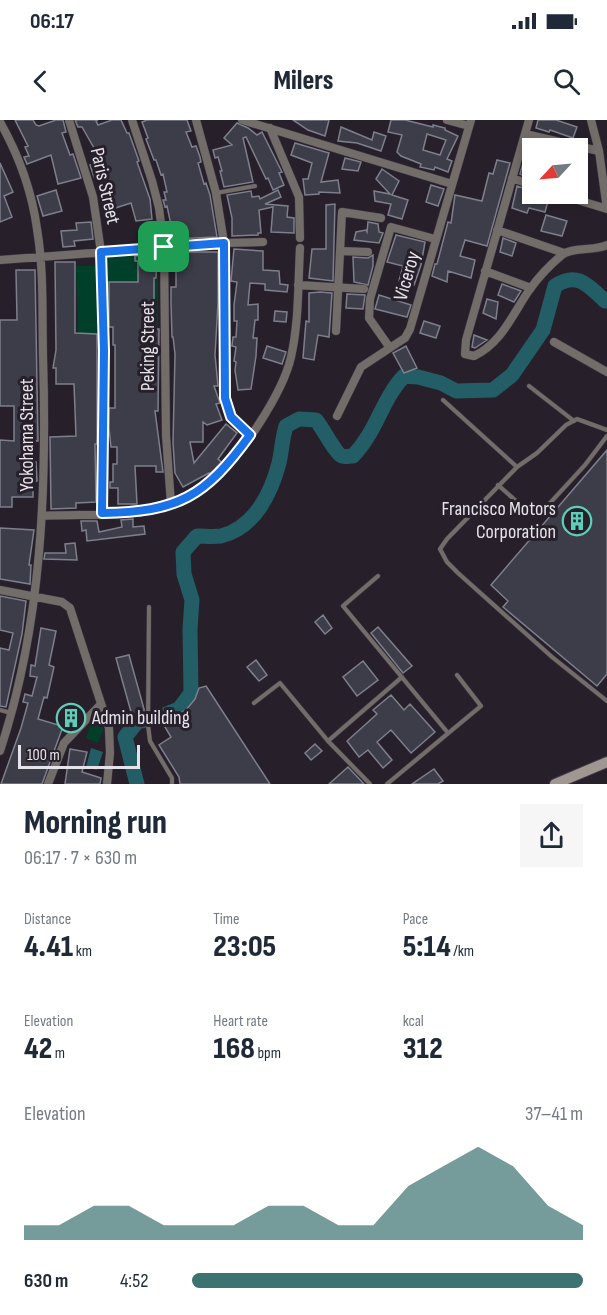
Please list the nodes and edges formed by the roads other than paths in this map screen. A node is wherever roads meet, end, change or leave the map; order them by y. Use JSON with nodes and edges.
{"nodes":[{"id":1,"x":69,"y":120,"type":"edge"},
{"id":2,"x":132,"y":120,"type":"edge"},
{"id":3,"x":196,"y":120,"type":"edge"},
{"id":4,"x":242,"y":120,"type":"edge"},
{"id":5,"x":447,"y":120,"type":"edge"},
{"id":6,"x":529,"y":120,"type":"edge"},
{"id":7,"x":591,"y":120,"type":"edge"},
{"id":8,"x":0,"y":122,"type":"edge"},
{"id":9,"x":470,"y":123,"type":"edge"},
{"id":10,"x":270,"y":128,"type":"junction"},
{"id":11,"x":525,"y":134,"type":"junction"},
{"id":12,"x":598,"y":151,"type":"junction"},
{"id":13,"x":512,"y":178,"type":"junction"},
{"id":14,"x":522,"y":182,"type":"edge"},
{"id":15,"x":452,"y":184,"type":"junction"},
{"id":16,"x":255,"y":186,"type":"dead end"},
{"id":17,"x":216,"y":193,"type":"junction"},
{"id":18,"x":606,"y":194,"type":"edge"},
{"id":19,"x":588,"y":203,"type":"edge"},
{"id":20,"x":607,"y":209,"type":"edge"},
{"id":21,"x":381,"y":218,"type":"dead end"},
{"id":22,"x":497,"y":230,"type":"junction"},
{"id":23,"x":300,"y":238,"type":"dead end"},
{"id":24,"x":435,"y":239,"type":"junction"},
{"id":25,"x":263,"y":242,"type":"dead end"},
{"id":26,"x":224,"y":243,"type":"junction"},
{"id":27,"x":607,"y":245,"type":"edge"},
{"id":28,"x":164,"y":247,"type":"junction"},
{"id":29,"x":300,"y":248,"type":"dead end"},
{"id":30,"x":340,"y":251,"type":"junction"},
{"id":31,"x":101,"y":252,"type":"junction"},
{"id":32,"x":368,"y":252,"type":"dead end"},
{"id":33,"x":564,"y":253,"type":"junction"},
{"id":34,"x":40,"y":258,"type":"junction"},
{"id":35,"x":0,"y":260,"type":"edge"},
{"id":36,"x":485,"y":272,"type":"junction"},
{"id":37,"x":298,"y":285,"type":"junction"},
{"id":38,"x":338,"y":287,"type":"junction"},
{"id":39,"x":531,"y":288,"type":"junction"},
{"id":40,"x":364,"y":289,"type":"dead end"},
{"id":41,"x":336,"y":331,"type":"dead end"},
{"id":42,"x":554,"y":342,"type":"dead end"},
{"id":43,"x":390,"y":348,"type":"junction"},
{"id":44,"x":605,"y":369,"type":"edge"},
{"id":45,"x":529,"y":386,"type":"dead end"},
{"id":46,"x":443,"y":400,"type":"dead end"},
{"id":47,"x":337,"y":416,"type":"dead end"},
{"id":48,"x":574,"y":421,"type":"junction"},
{"id":49,"x":607,"y":430,"type":"edge"},
{"id":50,"x":250,"y":435,"type":"junction"},
{"id":51,"x":607,"y":436,"type":"edge"},
{"id":52,"x":517,"y":467,"type":"junction"},
{"id":53,"x":498,"y":485,"type":"junction"},
{"id":54,"x":171,"y":504,"type":"junction"},
{"id":55,"x":102,"y":513,"type":"junction"},
{"id":56,"x":43,"y":516,"type":"junction"},
{"id":57,"x":378,"y":576,"type":"dead end"},
{"id":58,"x":0,"y":590,"type":"edge"},
{"id":59,"x":33,"y":596,"type":"junction"},
{"id":60,"x":149,"y":606,"type":"dead end"},
{"id":61,"x":457,"y":675,"type":"dead end"},
{"id":62,"x":402,"y":677,"type":"junction"},
{"id":63,"x":607,"y":701,"type":"edge"},
{"id":64,"x":254,"y":703,"type":"dead end"},
{"id":65,"x":101,"y":704,"type":"junction"},
{"id":66,"x":0,"y":710,"type":"edge"},
{"id":67,"x":12,"y":713,"type":"junction"},
{"id":68,"x":448,"y":733,"type":"junction"},
{"id":69,"x":328,"y":741,"type":"junction"},
{"id":70,"x":0,"y":751,"type":"edge"},
{"id":71,"x":607,"y":762,"type":"edge"},
{"id":72,"x":48,"y":784,"type":"edge"},
{"id":73,"x":106,"y":784,"type":"edge"},
{"id":74,"x":172,"y":784,"type":"edge"},
{"id":75,"x":370,"y":784,"type":"edge"},
{"id":76,"x":387,"y":784,"type":"edge"},
{"id":77,"x":555,"y":784,"type":"edge"}],
"edges":[{"from":1,"to":31,"type":"street","name":"Paris Street"},
{"from":2,"to":28,"type":"street","name":"Peking Street"},
{"from":3,"to":17,"type":"street"},
{"from":4,"to":10,"type":"street"},
{"from":5,"to":9,"type":"street"},
{"from":6,"to":11,"type":"street"},
{"from":7,"to":12,"type":"street"},
{"from":8,"to":34,"type":"street","name":"Yokohama Street"},
{"from":9,"to":15,"type":"street","name":"Viceroy"},
{"from":10,"to":15,"type":"street"},
{"from":10,"to":23,"type":"street"},
{"from":11,"to":12,"type":"street"},
{"from":11,"to":13,"type":"street"},
{"from":12,"to":18,"type":"street"},
{"from":13,"to":14,"type":"street"},
{"from":13,"to":22,"type":"street"},
{"from":15,"to":24,"type":"street","name":"Viceroy"},
{"from":16,"to":17,"type":"lane"},
{"from":17,"to":26,"type":"street"},
{"from":18,"to":20,"type":"street"},
{"from":19,"to":20,"type":"street"},
{"from":21,"to":30,"type":"street"},
{"from":22,"to":33,"type":"street"},
{"from":22,"to":36,"type":"street"},
{"from":24,"to":43,"type":"street","name":"Viceroy"},
{"from":24,"to":43,"type":"street"},
{"from":25,"to":26,"type":"street"},
{"from":26,"to":28,"type":"street"},
{"from":26,"to":50,"type":"street"},
{"from":27,"to":33,"type":"street"},
{"from":28,"to":31,"type":"street"},
{"from":28,"to":54,"type":"street","name":"Peking Street"},
{"from":29,"to":37,"type":"street"},
{"from":30,"to":32,"type":"street"},
{"from":30,"to":38,"type":"street"},
{"from":31,"to":34,"type":"street"},
{"from":31,"to":55,"type":"street","name":"Paris Street"},
{"from":33,"to":39,"type":"street"},
{"from":34,"to":35,"type":"street"},
{"from":34,"to":56,"type":"street","name":"Yokohama Street"},
{"from":36,"to":39,"type":"street"},
{"from":36,"to":39,"type":"street"},
{"from":37,"to":38,"type":"street"},
{"from":37,"to":50,"type":"street"},
{"from":38,"to":40,"type":"street"},
{"from":38,"to":41,"type":"street"},
{"from":42,"to":44,"type":"street"},
{"from":43,"to":47,"type":"street","name":"Viceroy"},
{"from":45,"to":48,"type":"lane"},
{"from":46,"to":52,"type":"lane"},
{"from":48,"to":49,"type":"lane"},
{"from":48,"to":52,"type":"lane"},
{"from":50,"to":54,"type":"street"},
{"from":51,"to":53,"type":"lane"},
{"from":52,"to":53,"type":"lane"},
{"from":53,"to":63,"type":"lane"},
{"from":54,"to":55,"type":"street"},
{"from":55,"to":56,"type":"street"},
{"from":56,"to":59,"type":"street","name":"Yokohama Street"},
{"from":57,"to":62,"type":"lane"},
{"from":58,"to":59,"type":"street"},
{"from":59,"to":65,"type":"street"},
{"from":59,"to":67,"type":"street","name":"Yokohama Street"},
{"from":60,"to":74,"type":"lane"},
{"from":61,"to":68,"type":"lane"},
{"from":62,"to":68,"type":"lane"},
{"from":62,"to":69,"type":"lane"},
{"from":64,"to":69,"type":"lane"},
{"from":65,"to":72,"type":"street"},
{"from":65,"to":73,"type":"street"},
{"from":66,"to":67,"type":"lane"},
{"from":67,"to":70,"type":"street","name":"Yokohama Street"},
{"from":68,"to":76,"type":"lane"},
{"from":69,"to":75,"type":"lane"},
{"from":71,"to":77,"type":"main road"}]}
